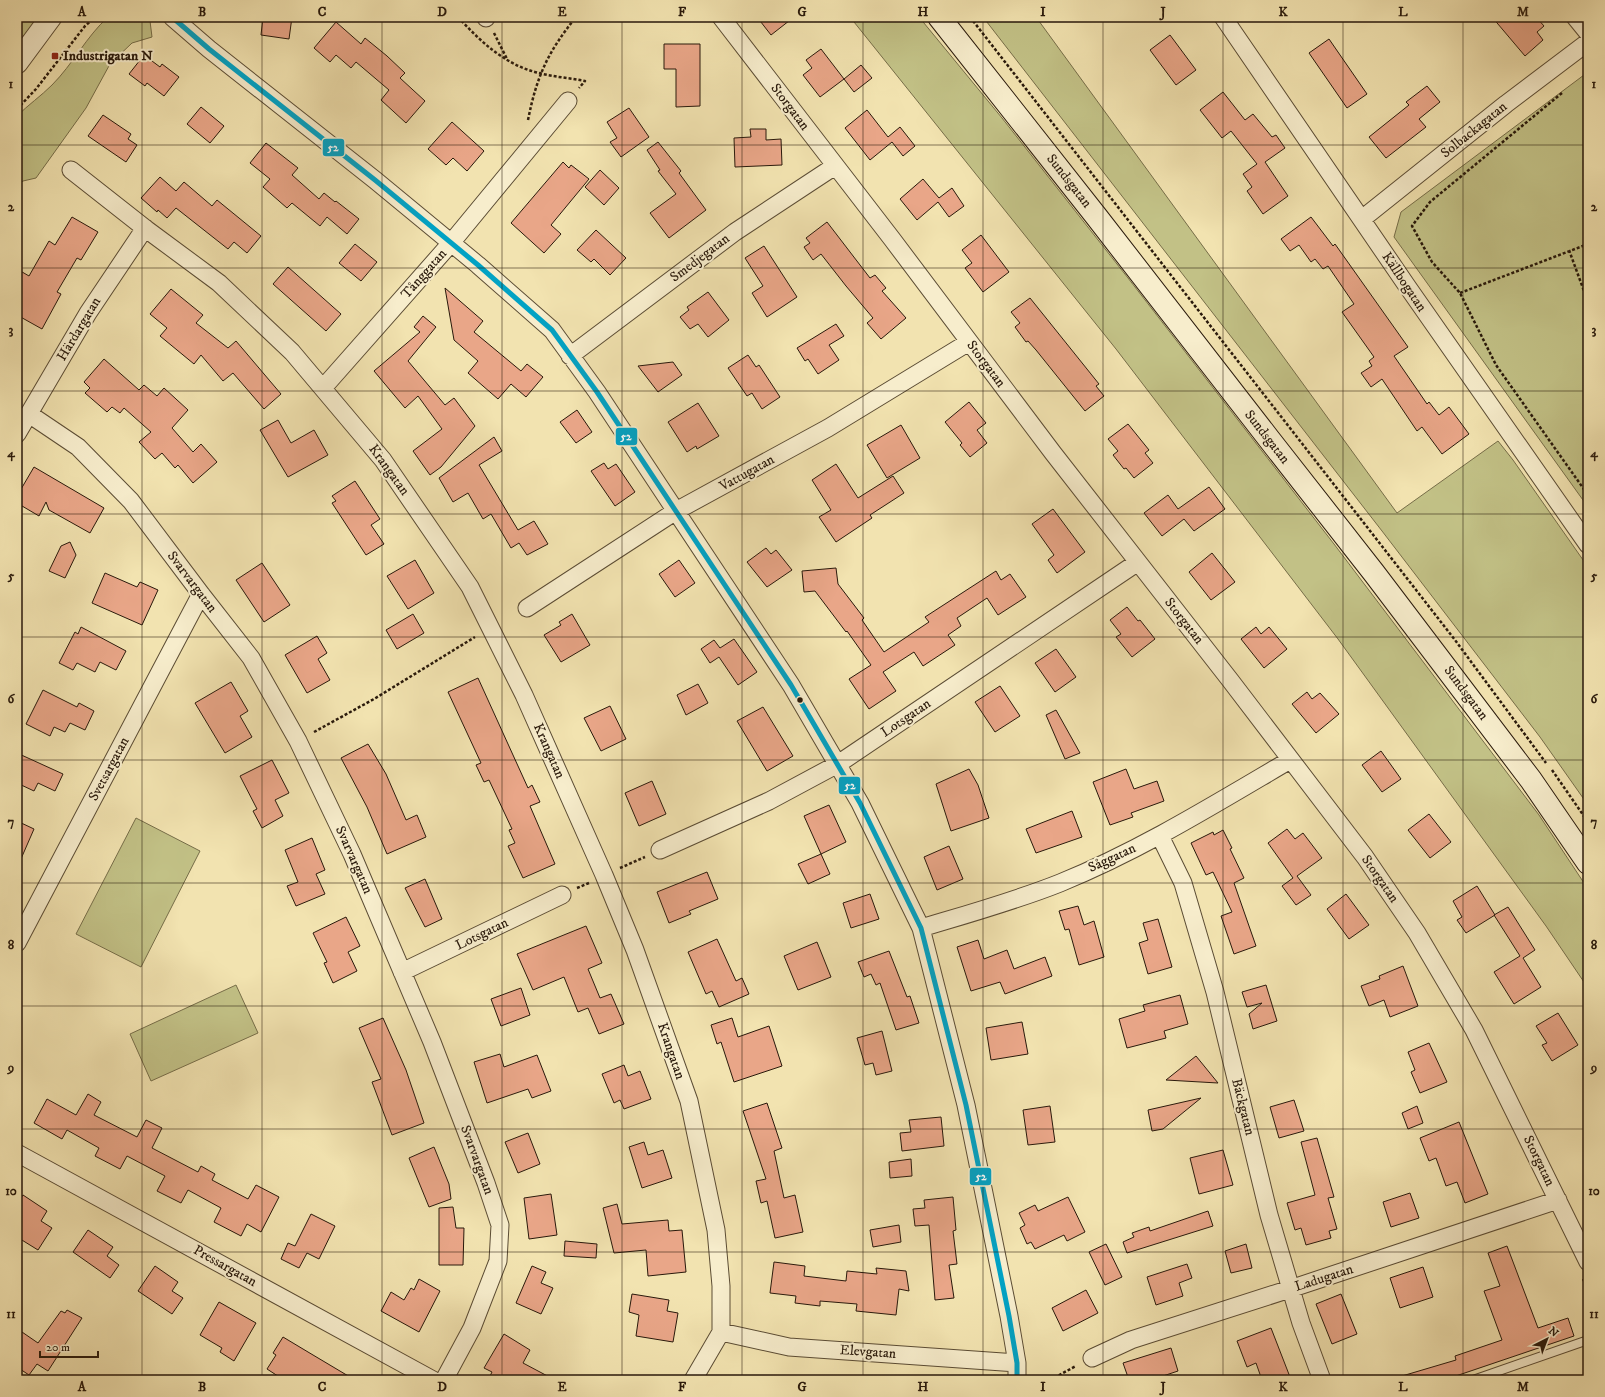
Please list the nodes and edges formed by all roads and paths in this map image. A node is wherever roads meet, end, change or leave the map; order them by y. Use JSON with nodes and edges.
{"nodes":[{"id":1,"x":51,"y":17,"type":"edge"},
{"id":2,"x":95,"y":17,"type":"edge"},
{"id":3,"x":172,"y":17,"type":"edge"},
{"id":4,"x":458,"y":17,"type":"edge"},
{"id":5,"x":486,"y":17,"type":"edge"},
{"id":6,"x":576,"y":17,"type":"edge"},
{"id":7,"x":721,"y":17,"type":"edge"},
{"id":8,"x":939,"y":17,"type":"edge"},
{"id":9,"x":970,"y":17,"type":"edge"},
{"id":10,"x":1223,"y":17,"type":"edge"},
{"id":11,"x":1575,"y":17,"type":"edge"},
{"id":12,"x":1588,"y":34,"type":"edge"},
{"id":13,"x":1588,"y":42,"type":"edge"},
{"id":14,"x":508,"y":61,"type":"junction"},
{"id":15,"x":17,"y":63,"type":"edge"},
{"id":16,"x":540,"y":74,"type":"junction"},
{"id":17,"x":1562,"y":93,"type":"dead end"},
{"id":18,"x":568,"y":101,"type":"joint"},
{"id":19,"x":17,"y":108,"type":"edge"},
{"id":20,"x":527,"y":122,"type":"dead end"},
{"id":21,"x":835,"y":166,"type":"junction"},
{"id":22,"x":71,"y":170,"type":"dead end"},
{"id":23,"x":1362,"y":219,"type":"junction"},
{"id":24,"x":146,"y":229,"type":"junction"},
{"id":25,"x":451,"y":243,"type":"junction"},
{"id":26,"x":1588,"y":244,"type":"edge"},
{"id":27,"x":1569,"y":250,"type":"junction"},
{"id":28,"x":1460,"y":293,"type":"junction"},
{"id":29,"x":1588,"y":302,"type":"edge"},
{"id":30,"x":969,"y":342,"type":"junction"},
{"id":31,"x":570,"y":356,"type":"junction"},
{"id":32,"x":323,"y":388,"type":"junction"},
{"id":33,"x":29,"y":414,"type":"junction"},
{"id":34,"x":17,"y":434,"type":"edge"},
{"id":35,"x":1588,"y":495,"type":"edge"},
{"id":36,"x":676,"y":511,"type":"junction"},
{"id":37,"x":1588,"y":545,"type":"edge"},
{"id":38,"x":1138,"y":562,"type":"junction"},
{"id":39,"x":200,"y":594,"type":"junction"},
{"id":40,"x":527,"y":608,"type":"dead end"},
{"id":41,"x":490,"y":628,"type":"junction"},
{"id":42,"x":298,"y":741,"type":"junction"},
{"id":43,"x":1290,"y":760,"type":"junction"},
{"id":44,"x":838,"y":764,"type":"junction"},
{"id":45,"x":1588,"y":822,"type":"edge"},
{"id":46,"x":1160,"y":836,"type":"junction"},
{"id":47,"x":660,"y":850,"type":"dead end"},
{"id":48,"x":1588,"y":863,"type":"edge"},
{"id":49,"x":562,"y":895,"type":"dead end"},
{"id":50,"x":921,"y":928,"type":"junction"},
{"id":51,"x":17,"y":943,"type":"edge"},
{"id":52,"x":402,"y":972,"type":"junction"},
{"id":53,"x":17,"y":1153,"type":"edge"},
{"id":54,"x":1558,"y":1200,"type":"junction"},
{"id":55,"x":1588,"y":1262,"type":"edge"},
{"id":56,"x":1290,"y":1289,"type":"junction"},
{"id":57,"x":722,"y":1332,"type":"junction"},
{"id":58,"x":1588,"y":1340,"type":"edge"},
{"id":59,"x":1092,"y":1358,"type":"joint"},
{"id":60,"x":1017,"y":1362,"type":"junction"},
{"id":61,"x":433,"y":1380,"type":"edge"},
{"id":62,"x":444,"y":1380,"type":"edge"},
{"id":63,"x":693,"y":1380,"type":"edge"},
{"id":64,"x":1017,"y":1380,"type":"edge"},
{"id":65,"x":1050,"y":1380,"type":"edge"},
{"id":66,"x":1322,"y":1380,"type":"edge"},
{"id":67,"x":1473,"y":1380,"type":"edge"}],
"edges":[{"from":1,"to":15,"type":"street"},
{"from":2,"to":19,"type":"path"},
{"from":3,"to":25,"type":"street"},
{"from":4,"to":14,"type":"path"},
{"from":5,"to":14,"type":"path"},
{"from":6,"to":16,"type":"path"},
{"from":7,"to":21,"type":"street","name":"Storgatan"},
{"from":8,"to":48,"type":"main road","name":"Sundsgatan"},
{"from":9,"to":45,"type":"path"},
{"from":10,"to":23,"type":"street","name":"Källbogatan"},
{"from":11,"to":12,"type":"street"},
{"from":13,"to":23,"type":"street","name":"Solbackagatan"},
{"from":14,"to":16,"type":"path"},
{"from":16,"to":18,"type":"path"},
{"from":16,"to":20,"type":"path"},
{"from":17,"to":28,"type":"path"},
{"from":18,"to":25,"type":"street","name":"Tånggatan"},
{"from":21,"to":30,"type":"street","name":"Storgatan"},
{"from":21,"to":31,"type":"street","name":"Smedjegatan"},
{"from":22,"to":24,"type":"street","name":"Krangatan"},
{"from":23,"to":37,"type":"street","name":"Källbogatan"},
{"from":24,"to":32,"type":"street","name":"Krangatan"},
{"from":24,"to":33,"type":"street","name":"Härdargatan"},
{"from":25,"to":31,"type":"street"},
{"from":25,"to":32,"type":"street","name":"Tånggatan"},
{"from":26,"to":27,"type":"path"},
{"from":27,"to":28,"type":"path"},
{"from":27,"to":29,"type":"path"},
{"from":28,"to":35,"type":"path"},
{"from":30,"to":36,"type":"street","name":"Vattugatan"},
{"from":30,"to":38,"type":"street","name":"Storgatan"},
{"from":31,"to":36,"type":"street"},
{"from":32,"to":41,"type":"street","name":"Krangatan"},
{"from":33,"to":34,"type":"street","name":"Härdargatan"},
{"from":33,"to":39,"type":"street","name":"Svarvargatan"},
{"from":36,"to":40,"type":"street","name":"Vattugatan"},
{"from":36,"to":44,"type":"street"},
{"from":38,"to":43,"type":"street","name":"Storgatan"},
{"from":38,"to":44,"type":"street","name":"Lotsgatan"},
{"from":39,"to":42,"type":"street","name":"Svarvargatan"},
{"from":39,"to":51,"type":"street","name":"Svetsargatan"},
{"from":41,"to":42,"type":"path"},
{"from":41,"to":57,"type":"street","name":"Krangatan"},
{"from":42,"to":52,"type":"street","name":"Svarvargatan"},
{"from":43,"to":46,"type":"street","name":"Såggatan"},
{"from":43,"to":54,"type":"street","name":"Storgatan"},
{"from":44,"to":47,"type":"street","name":"Lotsgatan"},
{"from":44,"to":50,"type":"street"},
{"from":46,"to":50,"type":"street","name":"Såggatan"},
{"from":46,"to":56,"type":"street","name":"Bäckgatan"},
{"from":49,"to":52,"type":"street","name":"Lotsgatan"},
{"from":50,"to":60,"type":"street"},
{"from":52,"to":62,"type":"street","name":"Svarvargatan"},
{"from":53,"to":61,"type":"street","name":"Pressargatan"},
{"from":54,"to":55,"type":"street","name":"Storgatan"},
{"from":54,"to":56,"type":"street","name":"Ladugatan"},
{"from":56,"to":59,"type":"street","name":"Ladugatan"},
{"from":56,"to":66,"type":"street","name":"Bäckgatan"},
{"from":57,"to":60,"type":"street","name":"Elevgatan"},
{"from":57,"to":63,"type":"street"},
{"from":58,"to":67,"type":"lane"},
{"from":59,"to":65,"type":"path"},
{"from":60,"to":64,"type":"street"}]}
